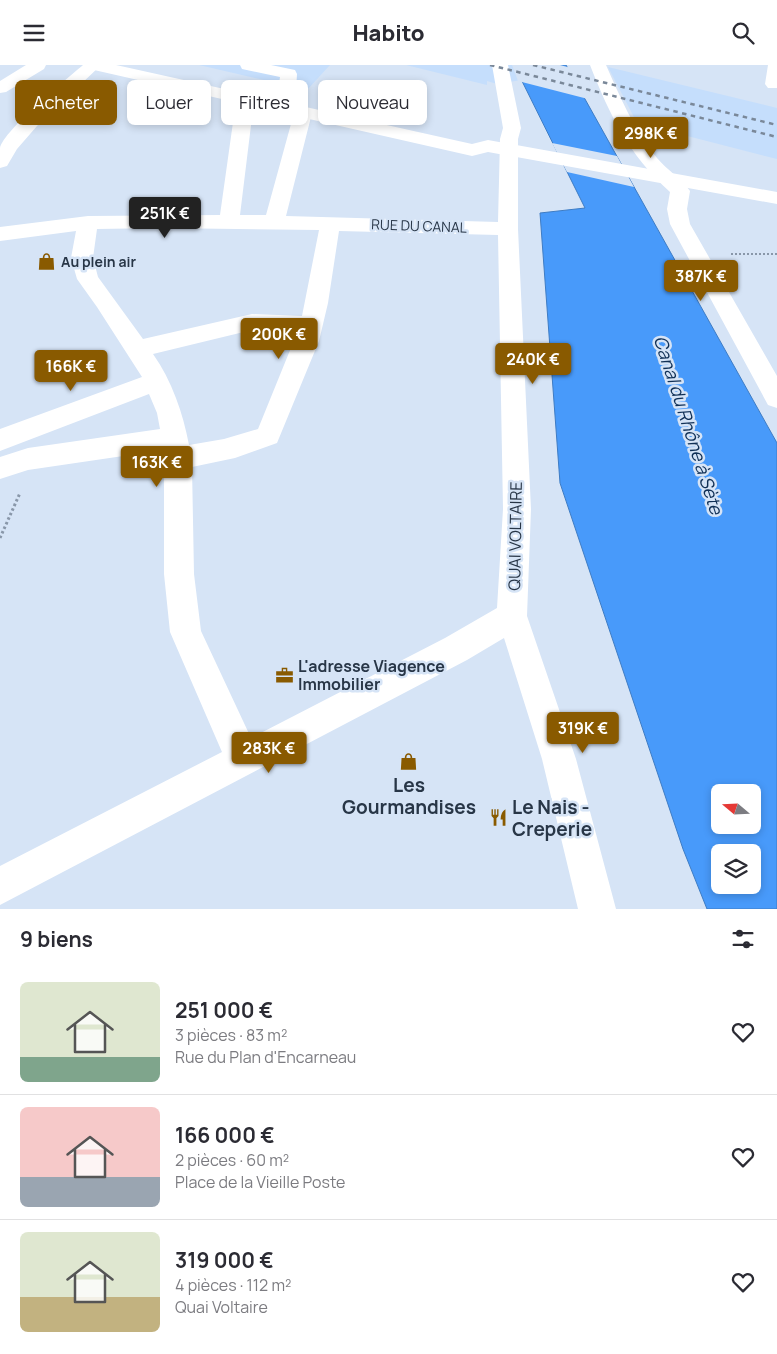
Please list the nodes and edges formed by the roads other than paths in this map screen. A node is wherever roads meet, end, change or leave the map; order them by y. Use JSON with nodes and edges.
{"nodes":[{"id":1,"x":38,"y":65,"type":"edge"},
{"id":2,"x":94,"y":65,"type":"edge"},
{"id":3,"x":165,"y":65,"type":"edge"},
{"id":4,"x":248,"y":65,"type":"edge"},
{"id":5,"x":500,"y":65,"type":"edge"},
{"id":6,"x":598,"y":65,"type":"edge"},
{"id":7,"x":776,"y":65,"type":"edge"},
{"id":8,"x":292,"y":80,"type":"edge"},
{"id":9,"x":221,"y":83,"type":"edge"},
{"id":10,"x":774,"y":84,"type":"dead end"},
{"id":11,"x":221,"y":87,"type":"edge"},
{"id":12,"x":0,"y":88,"type":"edge"},
{"id":13,"x":308,"y":100,"type":"edge"},
{"id":14,"x":242,"y":125,"type":"edge"},
{"id":15,"x":294,"y":125,"type":"edge"},
{"id":16,"x":499,"y":148,"type":"junction"},
{"id":17,"x":0,"y":162,"type":"edge"},
{"id":18,"x":669,"y":180,"type":"junction"},
{"id":19,"x":777,"y":198,"type":"edge"},
{"id":20,"x":229,"y":221,"type":"junction"},
{"id":21,"x":274,"y":222,"type":"junction"},
{"id":22,"x":88,"y":223,"type":"junction"},
{"id":23,"x":330,"y":224,"type":"junction"},
{"id":24,"x":508,"y":229,"type":"junction"},
{"id":25,"x":0,"y":234,"type":"edge"},
{"id":26,"x":311,"y":325,"type":"junction"},
{"id":27,"x":137,"y":349,"type":"junction"},
{"id":28,"x":155,"y":382,"type":"junction"},
{"id":29,"x":777,"y":398,"type":"edge"},
{"id":30,"x":0,"y":440,"type":"edge"},
{"id":31,"x":176,"y":447,"type":"junction"},
{"id":32,"x":0,"y":468,"type":"edge"},
{"id":33,"x":512,"y":616,"type":"junction"},
{"id":34,"x":243,"y":760,"type":"junction"},
{"id":35,"x":0,"y":887,"type":"edge"},
{"id":36,"x":597,"y":909,"type":"edge"}],
"edges":[{"from":1,"to":12,"type":"street"},
{"from":2,"to":11,"type":"street"},
{"from":2,"to":17,"type":"street"},
{"from":3,"to":9,"type":"street"},
{"from":4,"to":8,"type":"street"},
{"from":5,"to":16,"type":"street","name":"QUAI VOLTAIRE"},
{"from":6,"to":18,"type":"street"},
{"from":7,"to":10,"type":"street"},
{"from":13,"to":16,"type":"street"},
{"from":14,"to":20,"type":"street"},
{"from":15,"to":21,"type":"street"},
{"from":16,"to":18,"type":"street"},
{"from":16,"to":24,"type":"street","name":"QUAI VOLTAIRE"},
{"from":18,"to":19,"type":"street"},
{"from":18,"to":29,"type":"street"},
{"from":20,"to":21,"type":"street","name":"RUE DU CANAL"},
{"from":20,"to":22,"type":"street","name":"RUE DU CANAL"},
{"from":21,"to":23,"type":"street","name":"RUE DU CANAL"},
{"from":22,"to":25,"type":"street","name":"RUE DU CANAL"},
{"from":22,"to":27,"type":"street"},
{"from":23,"to":24,"type":"street","name":"RUE DU CANAL"},
{"from":23,"to":26,"type":"street"},
{"from":24,"to":33,"type":"street","name":"QUAI VOLTAIRE"},
{"from":26,"to":27,"type":"street"},
{"from":26,"to":31,"type":"street"},
{"from":27,"to":28,"type":"street"},
{"from":28,"to":30,"type":"street"},
{"from":28,"to":31,"type":"street"},
{"from":31,"to":32,"type":"street"},
{"from":31,"to":34,"type":"street"},
{"from":33,"to":34,"type":"street"},
{"from":33,"to":36,"type":"street","name":"QUAI VOLTAIRE"},
{"from":34,"to":35,"type":"street"}]}
